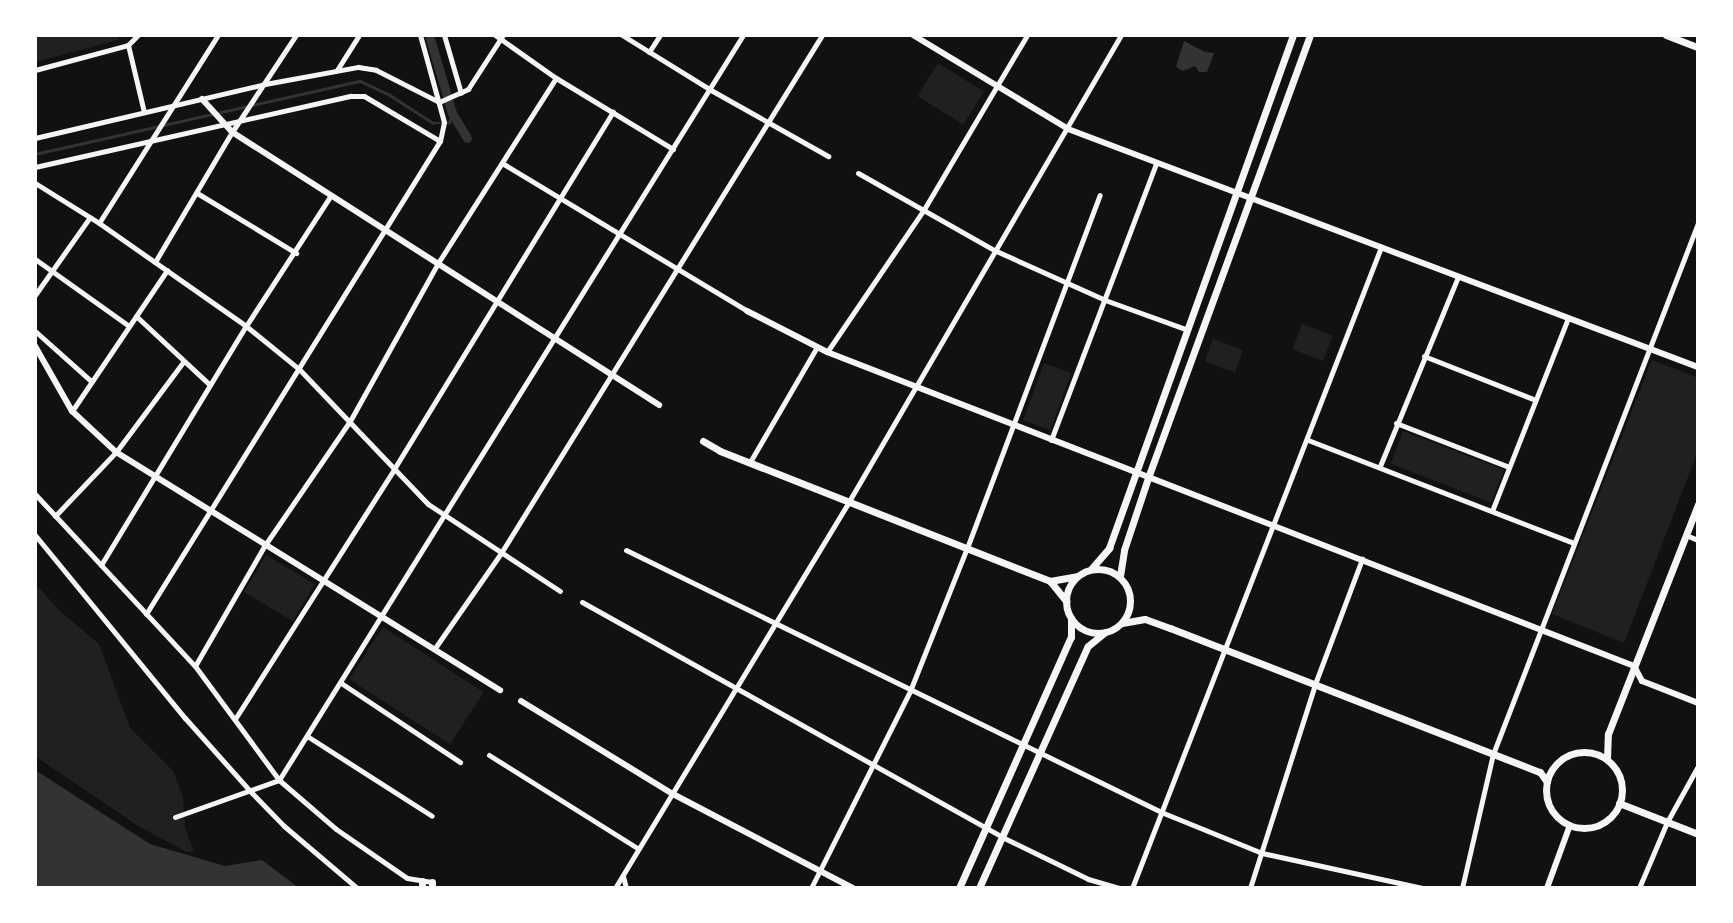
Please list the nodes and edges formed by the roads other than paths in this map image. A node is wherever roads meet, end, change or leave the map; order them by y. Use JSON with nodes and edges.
{"nodes":[{"id":1,"x":137,"y":35,"type":"edge"},
{"id":2,"x":218,"y":35,"type":"edge"},
{"id":3,"x":296,"y":35,"type":"edge"},
{"id":4,"x":359,"y":35,"type":"edge"},
{"id":5,"x":420,"y":35,"type":"edge"},
{"id":6,"x":443,"y":35,"type":"edge"},
{"id":7,"x":622,"y":35,"type":"edge"},
{"id":8,"x":660,"y":35,"type":"edge"},
{"id":9,"x":743,"y":35,"type":"edge"},
{"id":10,"x":822,"y":35,"type":"edge"},
{"id":11,"x":913,"y":35,"type":"edge"},
{"id":12,"x":1027,"y":35,"type":"edge"},
{"id":13,"x":1121,"y":35,"type":"edge"},
{"id":14,"x":1293,"y":35,"type":"edge"},
{"id":15,"x":1310,"y":35,"type":"edge"},
{"id":16,"x":1666,"y":35,"type":"edge"},
{"id":17,"x":500,"y":36,"type":"edge"},
{"id":18,"x":128,"y":45,"type":"junction"},
{"id":19,"x":1698,"y":47,"type":"edge"},
{"id":20,"x":649,"y":52,"type":"junction"},
{"id":21,"x":35,"y":70,"type":"edge"},
{"id":22,"x":337,"y":70,"type":"junction"},
{"id":23,"x":556,"y":78,"type":"junction"},
{"id":24,"x":265,"y":84,"type":"junction"},
{"id":25,"x":995,"y":86,"type":"junction"},
{"id":26,"x":709,"y":89,"type":"junction"},
{"id":27,"x":458,"y":95,"type":"junction"},
{"id":28,"x":202,"y":99,"type":"junction"},
{"id":29,"x":441,"y":102,"type":"junction"},
{"id":30,"x":173,"y":106,"type":"junction"},
{"id":31,"x":144,"y":112,"type":"junction"},
{"id":32,"x":612,"y":112,"type":"junction"},
{"id":33,"x":240,"y":120,"type":"junction"},
{"id":34,"x":768,"y":122,"type":"junction"},
{"id":35,"x":224,"y":125,"type":"junction"},
{"id":36,"x":1068,"y":129,"type":"junction"},
{"id":37,"x":232,"y":132,"type":"junction"},
{"id":38,"x":35,"y":138,"type":"edge"},
{"id":39,"x":440,"y":141,"type":"junction"},
{"id":40,"x":149,"y":143,"type":"junction"},
{"id":41,"x":673,"y":149,"type":"junction"},
{"id":42,"x":828,"y":156,"type":"dead end"},
{"id":43,"x":502,"y":163,"type":"junction"},
{"id":44,"x":1156,"y":163,"type":"junction"},
{"id":45,"x":35,"y":167,"type":"edge"},
{"id":46,"x":858,"y":173,"type":"dead end"},
{"id":47,"x":35,"y":183,"type":"edge"},
{"id":48,"x":197,"y":192,"type":"junction"},
{"id":49,"x":1237,"y":193,"type":"junction"},
{"id":50,"x":331,"y":195,"type":"junction"},
{"id":51,"x":1100,"y":195,"type":"dead end"},
{"id":52,"x":558,"y":197,"type":"junction"},
{"id":53,"x":1252,"y":199,"type":"junction"},
{"id":54,"x":923,"y":211,"type":"junction"},
{"id":55,"x":90,"y":217,"type":"junction"},
{"id":56,"x":99,"y":223,"type":"junction"},
{"id":57,"x":1698,"y":223,"type":"edge"},
{"id":58,"x":385,"y":230,"type":"junction"},
{"id":59,"x":621,"y":234,"type":"junction"},
{"id":60,"x":1381,"y":247,"type":"junction"},
{"id":61,"x":994,"y":250,"type":"junction"},
{"id":62,"x":296,"y":253,"type":"junction"},
{"id":63,"x":35,"y":259,"type":"edge"},
{"id":64,"x":155,"y":262,"type":"junction"},
{"id":65,"x":438,"y":263,"type":"junction"},
{"id":66,"x":677,"y":268,"type":"junction"},
{"id":67,"x":167,"y":270,"type":"junction"},
{"id":68,"x":53,"y":272,"type":"junction"},
{"id":69,"x":1458,"y":277,"type":"junction"},
{"id":70,"x":1068,"y":284,"type":"junction"},
{"id":71,"x":35,"y":295,"type":"edge"},
{"id":72,"x":495,"y":300,"type":"junction"},
{"id":73,"x":1105,"y":300,"type":"junction"},
{"id":74,"x":747,"y":311,"type":"joint"},
{"id":75,"x":136,"y":316,"type":"junction"},
{"id":76,"x":1568,"y":318,"type":"junction"},
{"id":77,"x":129,"y":326,"type":"junction"},
{"id":78,"x":246,"y":326,"type":"junction"},
{"id":79,"x":1188,"y":330,"type":"junction"},
{"id":80,"x":35,"y":331,"type":"edge"},
{"id":81,"x":554,"y":338,"type":"junction"},
{"id":82,"x":35,"y":346,"type":"edge"},
{"id":83,"x":817,"y":347,"type":"junction"},
{"id":84,"x":1649,"y":349,"type":"junction"},
{"id":85,"x":827,"y":352,"type":"junction"},
{"id":86,"x":1424,"y":356,"type":"junction"},
{"id":87,"x":183,"y":362,"type":"junction"},
{"id":88,"x":1698,"y":367,"type":"edge"},
{"id":89,"x":299,"y":369,"type":"junction"},
{"id":90,"x":610,"y":373,"type":"junction"},
{"id":91,"x":92,"y":382,"type":"junction"},
{"id":92,"x":210,"y":385,"type":"junction"},
{"id":93,"x":916,"y":386,"type":"junction"},
{"id":94,"x":1534,"y":399,"type":"junction"},
{"id":95,"x":659,"y":405,"type":"dead end"},
{"id":96,"x":72,"y":411,"type":"junction"},
{"id":97,"x":350,"y":421,"type":"junction"},
{"id":98,"x":1396,"y":423,"type":"junction"},
{"id":99,"x":1014,"y":425,"type":"junction"},
{"id":100,"x":1051,"y":440,"type":"junction"},
{"id":101,"x":1308,"y":440,"type":"junction"},
{"id":102,"x":703,"y":441,"type":"dead end"},
{"id":103,"x":116,"y":452,"type":"junction"},
{"id":104,"x":750,"y":462,"type":"junction"},
{"id":105,"x":1380,"y":466,"type":"junction"},
{"id":106,"x":1509,"y":467,"type":"junction"},
{"id":107,"x":394,"y":469,"type":"junction"},
{"id":108,"x":1137,"y":471,"type":"junction"},
{"id":109,"x":154,"y":475,"type":"junction"},
{"id":110,"x":1149,"y":475,"type":"junction"},
{"id":111,"x":35,"y":494,"type":"edge"},
{"id":112,"x":848,"y":503,"type":"junction"},
{"id":113,"x":1698,"y":503,"type":"edge"},
{"id":114,"x":1492,"y":511,"type":"junction"},
{"id":115,"x":210,"y":512,"type":"junction"},
{"id":116,"x":443,"y":514,"type":"junction"},
{"id":117,"x":55,"y":516,"type":"junction"},
{"id":118,"x":1274,"y":525,"type":"junction"},
{"id":119,"x":1686,"y":535,"type":"junction"},
{"id":120,"x":35,"y":536,"type":"edge"},
{"id":121,"x":1698,"y":540,"type":"edge"},
{"id":122,"x":1573,"y":543,"type":"junction"},
{"id":123,"x":265,"y":545,"type":"junction"},
{"id":124,"x":967,"y":548,"type":"junction"},
{"id":125,"x":626,"y":550,"type":"dead end"},
{"id":126,"x":501,"y":553,"type":"junction"},
{"id":127,"x":1362,"y":559,"type":"junction"},
{"id":128,"x":101,"y":565,"type":"junction"},
{"id":129,"x":1091,"y":569,"type":"junction"},
{"id":130,"x":1078,"y":576,"type":"junction"},
{"id":131,"x":1120,"y":576,"type":"junction"},
{"id":132,"x":324,"y":580,"type":"junction"},
{"id":133,"x":1050,"y":581,"type":"junction"},
{"id":134,"x":560,"y":591,"type":"dead end"},
{"id":135,"x":1130,"y":600,"type":"junction"},
{"id":136,"x":1066,"y":601,"type":"junction"},
{"id":137,"x":582,"y":602,"type":"dead end"},
{"id":138,"x":146,"y":614,"type":"junction"},
{"id":139,"x":384,"y":616,"type":"junction"},
{"id":140,"x":1071,"y":618,"type":"junction"},
{"id":141,"x":1145,"y":619,"type":"junction"},
{"id":142,"x":1122,"y":623,"type":"junction"},
{"id":143,"x":774,"y":625,"type":"junction"},
{"id":144,"x":1542,"y":628,"type":"junction"},
{"id":145,"x":1105,"y":632,"type":"junction"},
{"id":146,"x":435,"y":648,"type":"junction"},
{"id":147,"x":1226,"y":649,"type":"junction"},
{"id":148,"x":195,"y":666,"type":"junction"},
{"id":149,"x":1634,"y":666,"type":"junction"},
{"id":150,"x":341,"y":683,"type":"junction"},
{"id":151,"x":1315,"y":684,"type":"junction"},
{"id":152,"x":736,"y":687,"type":"junction"},
{"id":153,"x":500,"y":690,"type":"dead end"},
{"id":154,"x":910,"y":691,"type":"junction"},
{"id":155,"x":521,"y":701,"type":"dead end"},
{"id":156,"x":1698,"y":703,"type":"edge"},
{"id":157,"x":235,"y":719,"type":"junction"},
{"id":158,"x":1608,"y":734,"type":"junction"},
{"id":159,"x":307,"y":736,"type":"junction"},
{"id":160,"x":1023,"y":746,"type":"junction"},
{"id":161,"x":1590,"y":752,"type":"junction"},
{"id":162,"x":1039,"y":754,"type":"junction"},
{"id":163,"x":1493,"y":754,"type":"junction"},
{"id":164,"x":489,"y":755,"type":"dead end"},
{"id":165,"x":1607,"y":760,"type":"junction"},
{"id":166,"x":460,"y":762,"type":"dead end"},
{"id":167,"x":872,"y":762,"type":"junction"},
{"id":168,"x":1698,"y":766,"type":"edge"},
{"id":169,"x":1553,"y":768,"type":"junction"},
{"id":170,"x":1540,"y":772,"type":"junction"},
{"id":171,"x":279,"y":780,"type":"junction"},
{"id":172,"x":1547,"y":782,"type":"junction"},
{"id":173,"x":250,"y":791,"type":"junction"},
{"id":174,"x":671,"y":793,"type":"junction"},
{"id":175,"x":1619,"y":803,"type":"junction"},
{"id":176,"x":1161,"y":812,"type":"junction"},
{"id":177,"x":432,"y":816,"type":"dead end"},
{"id":178,"x":175,"y":817,"type":"dead end"},
{"id":179,"x":1667,"y":822,"type":"junction"},
{"id":180,"x":1570,"y":825,"type":"junction"},
{"id":181,"x":987,"y":828,"type":"junction"},
{"id":182,"x":1698,"y":834,"type":"edge"},
{"id":183,"x":1002,"y":837,"type":"junction"},
{"id":184,"x":637,"y":848,"type":"junction"},
{"id":185,"x":1262,"y":853,"type":"junction"},
{"id":186,"x":818,"y":872,"type":"junction"},
{"id":187,"x":623,"y":876,"type":"junction"},
{"id":188,"x":422,"y":885,"type":"edge"},
{"id":189,"x":432,"y":885,"type":"edge"},
{"id":190,"x":357,"y":888,"type":"edge"},
{"id":191,"x":615,"y":888,"type":"edge"},
{"id":192,"x":626,"y":888,"type":"edge"},
{"id":193,"x":811,"y":888,"type":"edge"},
{"id":194,"x":853,"y":888,"type":"edge"},
{"id":195,"x":959,"y":888,"type":"edge"},
{"id":196,"x":979,"y":888,"type":"edge"},
{"id":197,"x":1119,"y":888,"type":"edge"},
{"id":198,"x":1132,"y":888,"type":"edge"},
{"id":199,"x":1250,"y":888,"type":"edge"},
{"id":200,"x":1422,"y":888,"type":"edge"},
{"id":201,"x":1462,"y":888,"type":"edge"},
{"id":202,"x":1546,"y":888,"type":"edge"},
{"id":203,"x":1639,"y":888,"type":"edge"}],
"edges":[{"from":1,"to":18,"type":"street"},
{"from":2,"to":30,"type":"street"},
{"from":3,"to":24,"type":"street"},
{"from":4,"to":22,"type":"street"},
{"from":5,"to":29,"type":"street"},
{"from":6,"to":27,"type":"street"},
{"from":7,"to":20,"type":"street"},
{"from":8,"to":20,"type":"street"},
{"from":9,"to":26,"type":"street"},
{"from":10,"to":34,"type":"street"},
{"from":11,"to":25,"type":"street"},
{"from":12,"to":25,"type":"street"},
{"from":13,"to":36,"type":"street"},
{"from":14,"to":49,"type":"main road"},
{"from":15,"to":53,"type":"main road"},
{"from":16,"to":19,"type":"main road"},
{"from":17,"to":23,"type":"street"},
{"from":17,"to":27,"type":"street"},
{"from":18,"to":21,"type":"street"},
{"from":18,"to":31,"type":"street"},
{"from":20,"to":26,"type":"street"},
{"from":22,"to":24,"type":"street"},
{"from":22,"to":29,"type":"street"},
{"from":23,"to":32,"type":"street"},
{"from":23,"to":43,"type":"street"},
{"from":24,"to":28,"type":"street"},
{"from":24,"to":33,"type":"street"},
{"from":25,"to":36,"type":"street"},
{"from":25,"to":54,"type":"street"},
{"from":26,"to":34,"type":"street"},
{"from":26,"to":41,"type":"street"},
{"from":27,"to":29,"type":"street"},
{"from":28,"to":30,"type":"street"},
{"from":28,"to":35,"type":"street"},
{"from":29,"to":39,"type":"street"},
{"from":30,"to":31,"type":"street"},
{"from":30,"to":40,"type":"street"},
{"from":31,"to":38,"type":"street"},
{"from":32,"to":41,"type":"street"},
{"from":32,"to":52,"type":"street"},
{"from":33,"to":35,"type":"street"},
{"from":33,"to":37,"type":"street"},
{"from":33,"to":39,"type":"street"},
{"from":34,"to":42,"type":"street"},
{"from":34,"to":66,"type":"street"},
{"from":35,"to":37,"type":"street"},
{"from":35,"to":40,"type":"street"},
{"from":36,"to":44,"type":"street"},
{"from":36,"to":61,"type":"street"},
{"from":37,"to":48,"type":"street"},
{"from":37,"to":50,"type":"street"},
{"from":39,"to":58,"type":"street"},
{"from":40,"to":45,"type":"street"},
{"from":40,"to":56,"type":"street"},
{"from":41,"to":59,"type":"street"},
{"from":43,"to":52,"type":"street"},
{"from":43,"to":65,"type":"street"},
{"from":44,"to":49,"type":"street"},
{"from":44,"to":73,"type":"street"},
{"from":46,"to":54,"type":"street"},
{"from":47,"to":55,"type":"street"},
{"from":48,"to":62,"type":"street"},
{"from":48,"to":64,"type":"street"},
{"from":49,"to":53,"type":"street"},
{"from":49,"to":79,"type":"main road"},
{"from":50,"to":58,"type":"street"},
{"from":50,"to":62,"type":"street"},
{"from":51,"to":70,"type":"street"},
{"from":52,"to":59,"type":"street"},
{"from":52,"to":72,"type":"street"},
{"from":53,"to":60,"type":"street"},
{"from":53,"to":110,"type":"main road"},
{"from":54,"to":61,"type":"street"},
{"from":54,"to":85,"type":"street"},
{"from":55,"to":56,"type":"street"},
{"from":55,"to":68,"type":"street"},
{"from":56,"to":64,"type":"street"},
{"from":57,"to":84,"type":"street"},
{"from":58,"to":65,"type":"street"},
{"from":58,"to":89,"type":"street"},
{"from":59,"to":66,"type":"street"},
{"from":59,"to":81,"type":"street"},
{"from":60,"to":69,"type":"street"},
{"from":60,"to":101,"type":"street"},
{"from":61,"to":70,"type":"street"},
{"from":61,"to":93,"type":"street"},
{"from":62,"to":78,"type":"street"},
{"from":63,"to":68,"type":"street"},
{"from":64,"to":67,"type":"street"},
{"from":65,"to":72,"type":"street"},
{"from":65,"to":97,"type":"street"},
{"from":66,"to":74,"type":"street"},
{"from":66,"to":90,"type":"street"},
{"from":67,"to":75,"type":"street"},
{"from":67,"to":78,"type":"street"},
{"from":68,"to":71,"type":"street"},
{"from":68,"to":77,"type":"street"},
{"from":69,"to":76,"type":"street"},
{"from":69,"to":86,"type":"street"},
{"from":70,"to":73,"type":"street"},
{"from":70,"to":99,"type":"street"},
{"from":72,"to":81,"type":"street"},
{"from":72,"to":107,"type":"street"},
{"from":73,"to":79,"type":"street"},
{"from":73,"to":100,"type":"street"},
{"from":74,"to":83,"type":"street"},
{"from":75,"to":77,"type":"street"},
{"from":75,"to":87,"type":"street"},
{"from":76,"to":84,"type":"street"},
{"from":76,"to":94,"type":"street"},
{"from":77,"to":91,"type":"street"},
{"from":78,"to":89,"type":"street"},
{"from":78,"to":92,"type":"street"},
{"from":79,"to":108,"type":"main road"},
{"from":80,"to":91,"type":"street"},
{"from":81,"to":90,"type":"street"},
{"from":81,"to":116,"type":"street"},
{"from":82,"to":96,"type":"street"},
{"from":83,"to":85,"type":"street"},
{"from":83,"to":104,"type":"street"},
{"from":84,"to":88,"type":"street"},
{"from":84,"to":122,"type":"street"},
{"from":85,"to":93,"type":"street"},
{"from":86,"to":94,"type":"street"},
{"from":86,"to":98,"type":"street"},
{"from":87,"to":92,"type":"street"},
{"from":87,"to":103,"type":"street"},
{"from":89,"to":97,"type":"street"},
{"from":89,"to":115,"type":"street"},
{"from":90,"to":95,"type":"street"},
{"from":90,"to":126,"type":"street"},
{"from":91,"to":96,"type":"street"},
{"from":92,"to":109,"type":"street"},
{"from":93,"to":99,"type":"street"},
{"from":93,"to":112,"type":"street"},
{"from":94,"to":106,"type":"street"},
{"from":96,"to":103,"type":"street"},
{"from":97,"to":107,"type":"street"},
{"from":97,"to":123,"type":"street"},
{"from":98,"to":105,"type":"street"},
{"from":98,"to":106,"type":"street"},
{"from":99,"to":100,"type":"street"},
{"from":99,"to":124,"type":"street"},
{"from":100,"to":108,"type":"street"},
{"from":101,"to":105,"type":"street"},
{"from":101,"to":118,"type":"street"},
{"from":102,"to":104,"type":"main road"},
{"from":103,"to":109,"type":"street"},
{"from":103,"to":117,"type":"street"},
{"from":104,"to":112,"type":"main road"},
{"from":105,"to":114,"type":"street"},
{"from":106,"to":114,"type":"street"},
{"from":107,"to":116,"type":"street"},
{"from":107,"to":132,"type":"street"},
{"from":108,"to":110,"type":"street"},
{"from":108,"to":129,"type":"main road"},
{"from":109,"to":115,"type":"street"},
{"from":109,"to":128,"type":"street"},
{"from":110,"to":118,"type":"street"},
{"from":110,"to":131,"type":"main road"},
{"from":111,"to":117,"type":"street"},
{"from":112,"to":124,"type":"main road"},
{"from":112,"to":143,"type":"street"},
{"from":113,"to":119,"type":"main road"},
{"from":114,"to":122,"type":"street"},
{"from":115,"to":123,"type":"street"},
{"from":115,"to":138,"type":"street"},
{"from":116,"to":126,"type":"street"},
{"from":116,"to":139,"type":"street"},
{"from":117,"to":128,"type":"street"},
{"from":118,"to":127,"type":"street"},
{"from":118,"to":147,"type":"street"},
{"from":119,"to":121,"type":"street"},
{"from":119,"to":149,"type":"main road"},
{"from":120,"to":173,"type":"street"},
{"from":122,"to":144,"type":"street"},
{"from":123,"to":132,"type":"street"},
{"from":123,"to":148,"type":"street"},
{"from":124,"to":133,"type":"main road"},
{"from":124,"to":154,"type":"street"},
{"from":125,"to":143,"type":"street"},
{"from":126,"to":134,"type":"street"},
{"from":126,"to":146,"type":"street"},
{"from":127,"to":144,"type":"street"},
{"from":127,"to":151,"type":"street"},
{"from":128,"to":138,"type":"street"},
{"from":129,"to":130,"type":"main road"},
{"from":129,"to":131,"type":"main road"},
{"from":130,"to":133,"type":"main road"},
{"from":130,"to":136,"type":"main road"},
{"from":131,"to":135,"type":"main road"},
{"from":132,"to":139,"type":"street"},
{"from":132,"to":157,"type":"street"},
{"from":133,"to":136,"type":"main road"},
{"from":135,"to":141,"type":"main road"},
{"from":135,"to":142,"type":"main road"},
{"from":136,"to":140,"type":"main road"},
{"from":137,"to":152,"type":"street"},
{"from":138,"to":148,"type":"street"},
{"from":139,"to":146,"type":"street"},
{"from":139,"to":150,"type":"street"},
{"from":140,"to":145,"type":"main road"},
{"from":140,"to":160,"type":"main road"},
{"from":141,"to":142,"type":"main road"},
{"from":141,"to":147,"type":"main road"},
{"from":142,"to":145,"type":"main road"},
{"from":143,"to":152,"type":"street"},
{"from":143,"to":154,"type":"street"},
{"from":144,"to":149,"type":"street"},
{"from":144,"to":163,"type":"street"},
{"from":145,"to":162,"type":"main road"},
{"from":146,"to":153,"type":"street"},
{"from":147,"to":151,"type":"main road"},
{"from":147,"to":176,"type":"street"},
{"from":148,"to":157,"type":"street"},
{"from":149,"to":156,"type":"street"},
{"from":149,"to":158,"type":"main road"},
{"from":150,"to":159,"type":"street"},
{"from":150,"to":166,"type":"street"},
{"from":151,"to":163,"type":"main road"},
{"from":151,"to":185,"type":"street"},
{"from":152,"to":167,"type":"street"},
{"from":152,"to":174,"type":"street"},
{"from":154,"to":160,"type":"street"},
{"from":154,"to":167,"type":"street"},
{"from":155,"to":174,"type":"street"},
{"from":157,"to":171,"type":"street"},
{"from":158,"to":161,"type":"main road"},
{"from":158,"to":165,"type":"main road"},
{"from":159,"to":171,"type":"street"},
{"from":159,"to":177,"type":"street"},
{"from":160,"to":162,"type":"street"},
{"from":160,"to":181,"type":"main road"},
{"from":161,"to":165,"type":"main road"},
{"from":161,"to":169,"type":"main road"},
{"from":162,"to":176,"type":"street"},
{"from":162,"to":183,"type":"main road"},
{"from":163,"to":170,"type":"main road"},
{"from":163,"to":201,"type":"street"},
{"from":164,"to":184,"type":"street"},
{"from":165,"to":175,"type":"main road"},
{"from":167,"to":181,"type":"street"},
{"from":167,"to":186,"type":"street"},
{"from":168,"to":179,"type":"street"},
{"from":169,"to":170,"type":"main road"},
{"from":169,"to":172,"type":"main road"},
{"from":170,"to":172,"type":"main road"},
{"from":171,"to":173,"type":"street"},
{"from":171,"to":188,"type":"street"},
{"from":172,"to":180,"type":"main road"},
{"from":173,"to":178,"type":"street"},
{"from":173,"to":190,"type":"street"},
{"from":174,"to":184,"type":"street"},
{"from":174,"to":186,"type":"street"},
{"from":175,"to":179,"type":"main road"},
{"from":175,"to":180,"type":"main road"},
{"from":176,"to":185,"type":"street"},
{"from":176,"to":198,"type":"street"},
{"from":179,"to":182,"type":"main road"},
{"from":179,"to":203,"type":"street"},
{"from":180,"to":202,"type":"street"},
{"from":181,"to":183,"type":"street"},
{"from":181,"to":195,"type":"main road"},
{"from":183,"to":196,"type":"main road"},
{"from":183,"to":197,"type":"street"},
{"from":184,"to":187,"type":"street"},
{"from":185,"to":199,"type":"street"},
{"from":185,"to":200,"type":"street"},
{"from":186,"to":193,"type":"street"},
{"from":186,"to":194,"type":"street"},
{"from":187,"to":191,"type":"street"},
{"from":187,"to":192,"type":"street"},
{"from":188,"to":189,"type":"street"}]}
